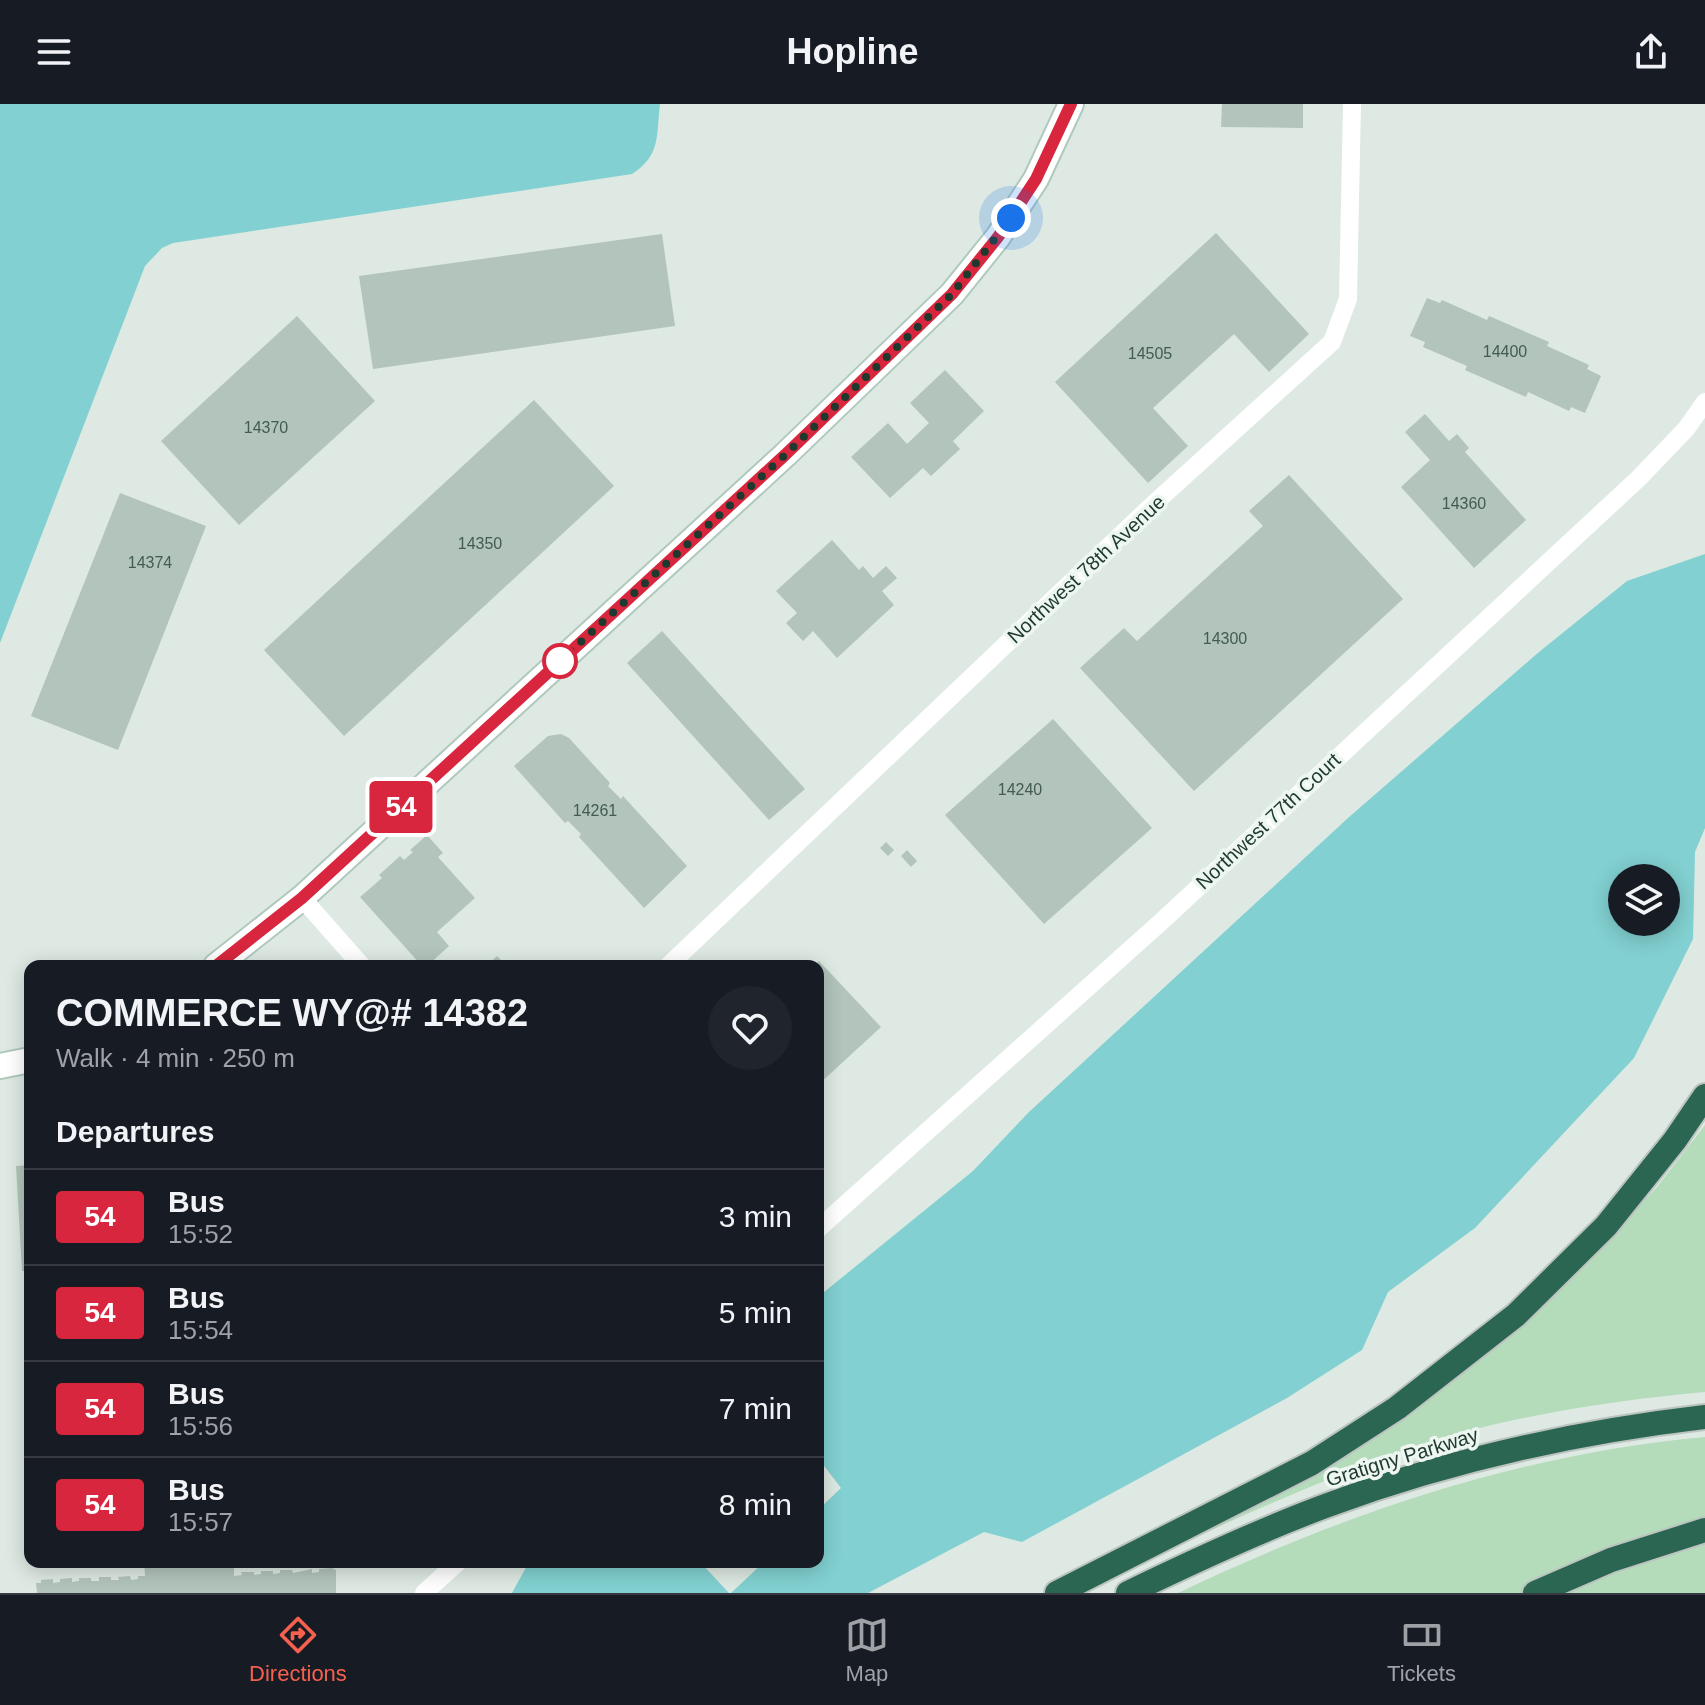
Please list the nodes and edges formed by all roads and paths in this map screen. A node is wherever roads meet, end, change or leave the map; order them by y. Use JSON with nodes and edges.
{"nodes":[{"id":1,"x":1071,"y":104,"type":"edge"},
{"id":2,"x":1352,"y":104,"type":"edge"},
{"id":3,"x":1705,"y":402,"type":"edge"},
{"id":4,"x":302,"y":898,"type":"junction"},
{"id":5,"x":224,"y":960,"type":"edge"},
{"id":6,"x":357,"y":960,"type":"edge"},
{"id":7,"x":674,"y":960,"type":"edge"},
{"id":8,"x":24,"y":1061,"type":"edge"},
{"id":9,"x":0,"y":1066,"type":"edge"},
{"id":10,"x":1705,"y":1096,"type":"edge"},
{"id":11,"x":824,"y":1224,"type":"edge"},
{"id":12,"x":1705,"y":1417,"type":"edge"},
{"id":13,"x":1705,"y":1530,"type":"edge"},
{"id":14,"x":451,"y":1568,"type":"edge"},
{"id":15,"x":424,"y":1593,"type":"edge"},
{"id":16,"x":1057,"y":1593,"type":"edge"},
{"id":17,"x":1128,"y":1593,"type":"edge"},
{"id":18,"x":1535,"y":1593,"type":"edge"}],
"edges":[{"from":1,"to":4,"type":"street"},
{"from":2,"to":7,"type":"street","name":"Northwest 78th Avenue"},
{"from":3,"to":11,"type":"street","name":"Northwest 77th Court"},
{"from":4,"to":5,"type":"street"},
{"from":4,"to":6,"type":"street"},
{"from":8,"to":9,"type":"street"},
{"from":10,"to":16,"type":"highway"},
{"from":12,"to":17,"type":"highway","name":"Gratigny Parkway"},
{"from":13,"to":18,"type":"highway"},
{"from":14,"to":15,"type":"street"}]}
